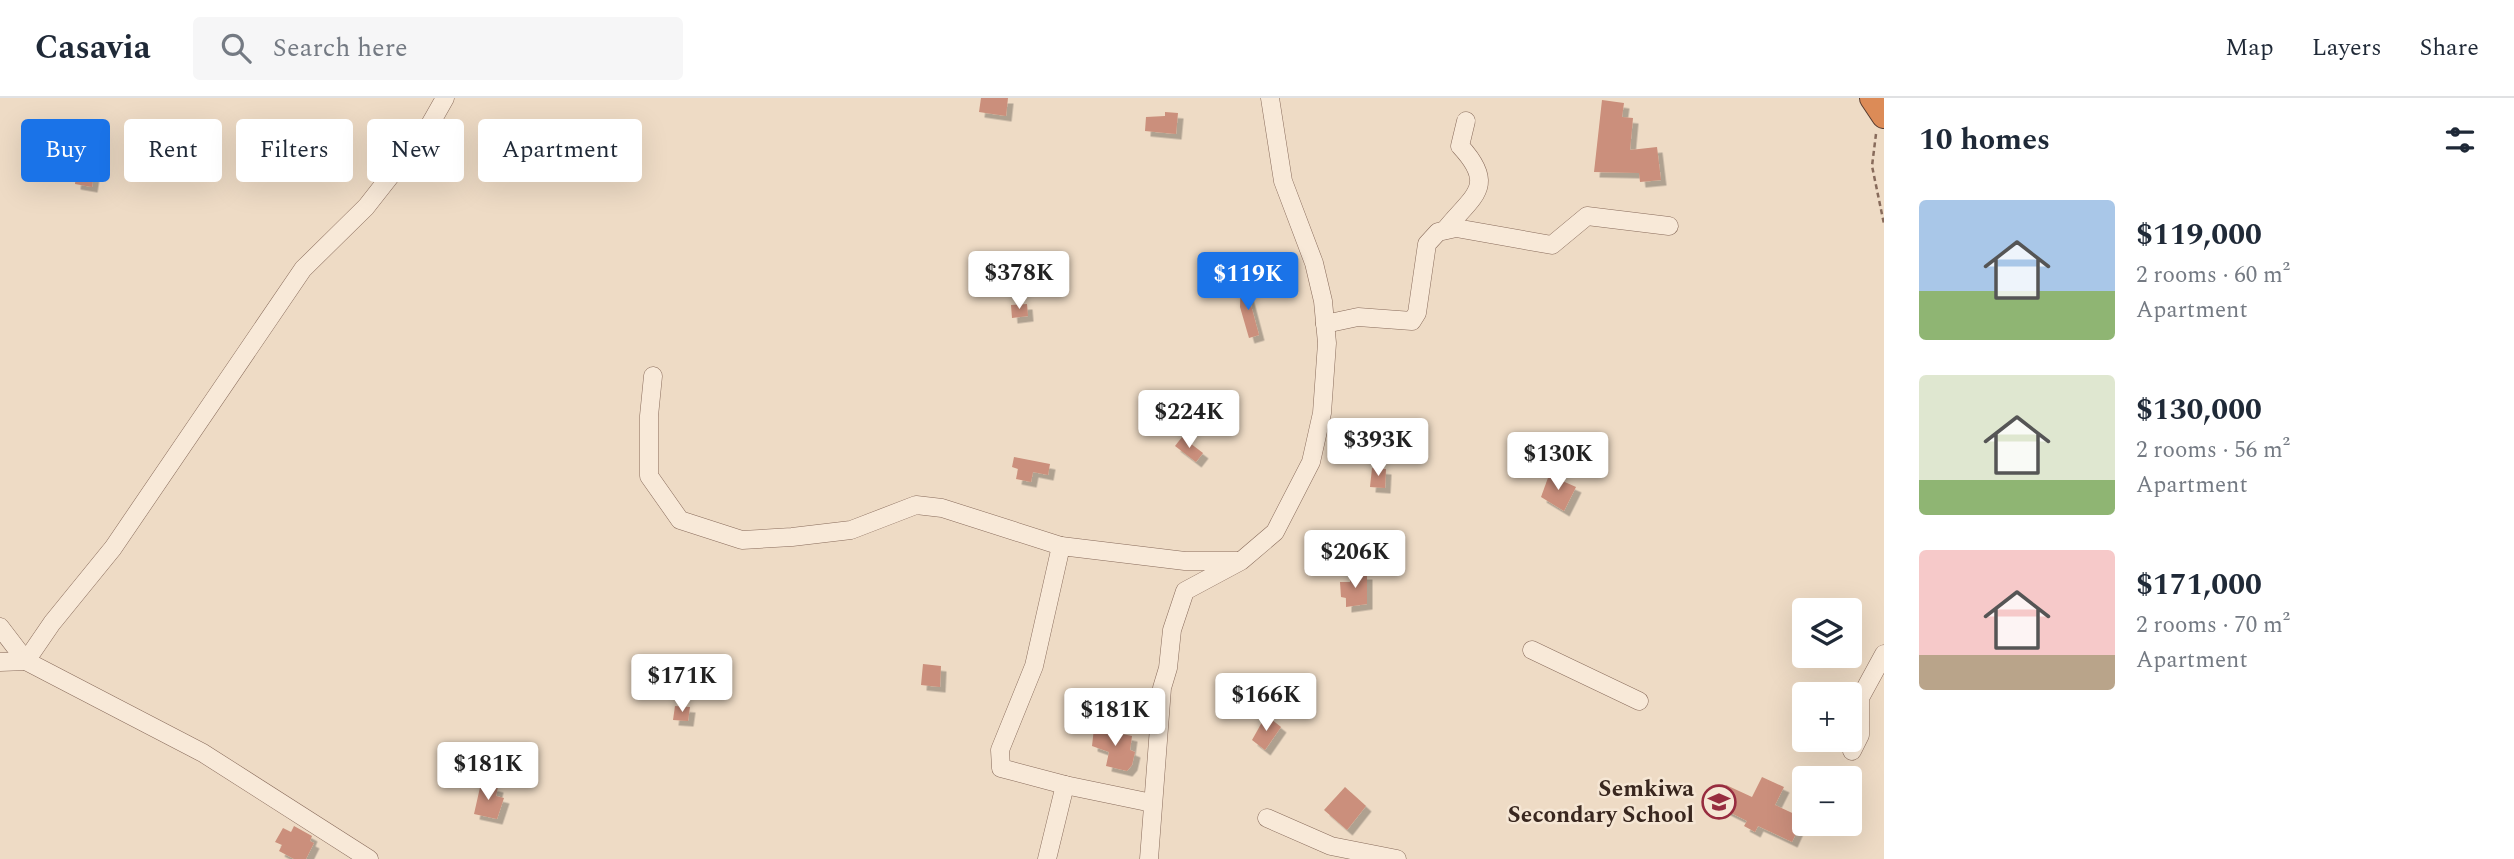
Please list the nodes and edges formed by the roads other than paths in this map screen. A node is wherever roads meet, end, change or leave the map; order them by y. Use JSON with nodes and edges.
{"nodes":[{"id":1,"x":445,"y":98,"type":"edge"},
{"id":2,"x":1270,"y":98,"type":"edge"},
{"id":3,"x":1466,"y":121,"type":"dead end"},
{"id":4,"x":1669,"y":226,"type":"dead end"},
{"id":5,"x":1446,"y":230,"type":"junction"},
{"id":6,"x":1325,"y":324,"type":"junction"},
{"id":7,"x":653,"y":376,"type":"dead end"},
{"id":8,"x":1062,"y":546,"type":"junction"},
{"id":9,"x":1241,"y":561,"type":"junction"},
{"id":10,"x":0,"y":627,"type":"edge"},
{"id":11,"x":1532,"y":650,"type":"dead end"},
{"id":12,"x":1884,"y":654,"type":"edge"},
{"id":13,"x":26,"y":661,"type":"junction"},
{"id":14,"x":0,"y":662,"type":"edge"},
{"id":15,"x":1862,"y":694,"type":"edge"},
{"id":16,"x":1639,"y":701,"type":"dead end"},
{"id":17,"x":1065,"y":785,"type":"junction"},
{"id":18,"x":1153,"y":803,"type":"junction"},
{"id":19,"x":1267,"y":818,"type":"dead end"},
{"id":20,"x":369,"y":859,"type":"edge"},
{"id":21,"x":1047,"y":859,"type":"edge"},
{"id":22,"x":1149,"y":859,"type":"edge"},
{"id":23,"x":1397,"y":859,"type":"edge"}],
"edges":[{"from":1,"to":13,"type":"street"},
{"from":2,"to":6,"type":"street"},
{"from":3,"to":5,"type":"street"},
{"from":4,"to":5,"type":"street"},
{"from":5,"to":6,"type":"street"},
{"from":6,"to":9,"type":"street"},
{"from":7,"to":8,"type":"street"},
{"from":8,"to":9,"type":"street"},
{"from":8,"to":17,"type":"street"},
{"from":9,"to":18,"type":"street"},
{"from":10,"to":13,"type":"street"},
{"from":11,"to":16,"type":"street"},
{"from":12,"to":15,"type":"street"},
{"from":13,"to":14,"type":"street"},
{"from":13,"to":20,"type":"street"},
{"from":17,"to":18,"type":"street"},
{"from":17,"to":21,"type":"street"},
{"from":18,"to":22,"type":"street"},
{"from":19,"to":23,"type":"street"}]}
